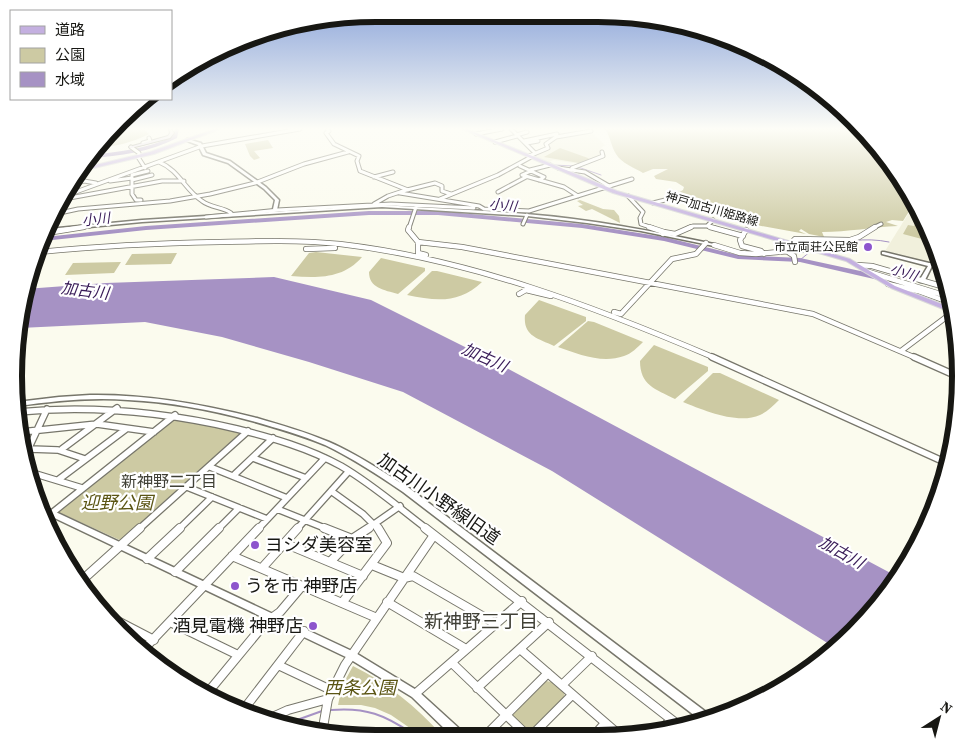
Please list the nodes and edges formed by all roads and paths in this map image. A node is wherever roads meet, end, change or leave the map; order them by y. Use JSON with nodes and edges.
{"nodes":[{"id":1,"x":107,"y":164,"type":"edge"},
{"id":2,"x":151,"y":164,"type":"edge"},
{"id":3,"x":165,"y":164,"type":"edge"},
{"id":4,"x":232,"y":164,"type":"edge"},
{"id":5,"x":304,"y":164,"type":"edge"},
{"id":6,"x":357,"y":164,"type":"edge"},
{"id":7,"x":582,"y":164,"type":"edge"},
{"id":8,"x":550,"y":165,"type":"joint"},
{"id":9,"x":144,"y":166,"type":"junction"},
{"id":10,"x":520,"y":166,"type":"joint"},
{"id":11,"x":574,"y":167,"type":"junction"},
{"id":12,"x":91,"y":168,"type":"edge"},
{"id":13,"x":558,"y":168,"type":"junction"},
{"id":14,"x":531,"y":170,"type":"junction"},
{"id":15,"x":148,"y":171,"type":"junction"},
{"id":16,"x":393,"y":172,"type":"dead end"},
{"id":17,"x":503,"y":174,"type":"junction"},
{"id":18,"x":152,"y":175,"type":"junction"},
{"id":19,"x":593,"y":176,"type":"junction"},
{"id":20,"x":374,"y":177,"type":"junction"},
{"id":21,"x":512,"y":177,"type":"dead end"},
{"id":22,"x":526,"y":177,"type":"junction"},
{"id":23,"x":132,"y":179,"type":"junction"},
{"id":24,"x":583,"y":179,"type":"junction"},
{"id":25,"x":632,"y":179,"type":"dead end"},
{"id":26,"x":107,"y":180,"type":"junction"},
{"id":27,"x":539,"y":180,"type":"junction"},
{"id":28,"x":184,"y":181,"type":"junction"},
{"id":29,"x":81,"y":182,"type":"edge"},
{"id":30,"x":157,"y":182,"type":"junction"},
{"id":31,"x":257,"y":182,"type":"junction"},
{"id":32,"x":96,"y":184,"type":"junction"},
{"id":33,"x":606,"y":186,"type":"junction"},
{"id":34,"x":131,"y":188,"type":"junction"},
{"id":35,"x":75,"y":190,"type":"edge"},
{"id":36,"x":408,"y":190,"type":"junction"},
{"id":37,"x":498,"y":192,"type":"dead end"},
{"id":38,"x":400,"y":193,"type":"junction"},
{"id":39,"x":451,"y":194,"type":"junction"},
{"id":40,"x":72,"y":196,"type":"edge"},
{"id":41,"x":578,"y":196,"type":"junction"},
{"id":42,"x":628,"y":196,"type":"junction"},
{"id":43,"x":197,"y":197,"type":"junction"},
{"id":44,"x":440,"y":200,"type":"junction"},
{"id":45,"x":665,"y":200,"type":"dead end"},
{"id":46,"x":162,"y":202,"type":"junction"},
{"id":47,"x":653,"y":203,"type":"junction"},
{"id":48,"x":375,"y":204,"type":"junction"},
{"id":49,"x":350,"y":208,"type":"junction"},
{"id":50,"x":416,"y":208,"type":"junction"},
{"id":51,"x":276,"y":209,"type":"junction"},
{"id":52,"x":484,"y":209,"type":"junction"},
{"id":53,"x":310,"y":211,"type":"junction"},
{"id":54,"x":63,"y":212,"type":"edge"},
{"id":55,"x":231,"y":213,"type":"junction"},
{"id":56,"x":528,"y":213,"type":"junction"},
{"id":57,"x":205,"y":217,"type":"junction"},
{"id":58,"x":712,"y":220,"type":"junction"},
{"id":59,"x":523,"y":224,"type":"dead end"},
{"id":60,"x":882,"y":224,"type":"dead end"},
{"id":61,"x":707,"y":226,"type":"junction"},
{"id":62,"x":54,"y":231,"type":"edge"},
{"id":63,"x":663,"y":233,"type":"junction"},
{"id":64,"x":744,"y":234,"type":"junction"},
{"id":65,"x":418,"y":242,"type":"junction"},
{"id":66,"x":706,"y":243,"type":"junction"},
{"id":67,"x":791,"y":243,"type":"junction"},
{"id":68,"x":714,"y":245,"type":"joint"},
{"id":69,"x":366,"y":248,"type":"junction"},
{"id":70,"x":306,"y":249,"type":"dead end"},
{"id":71,"x":812,"y":249,"type":"junction"},
{"id":72,"x":789,"y":251,"type":"junction"},
{"id":73,"x":45,"y":252,"type":"edge"},
{"id":74,"x":884,"y":253,"type":"dead end"},
{"id":75,"x":764,"y":254,"type":"junction"},
{"id":76,"x":445,"y":262,"type":"junction"},
{"id":77,"x":795,"y":262,"type":"dead end"},
{"id":78,"x":931,"y":264,"type":"joint"},
{"id":79,"x":858,"y":265,"type":"junction"},
{"id":80,"x":869,"y":272,"type":"junction"},
{"id":81,"x":922,"y":281,"type":"junction"},
{"id":82,"x":650,"y":283,"type":"junction"},
{"id":83,"x":886,"y":283,"type":"junction"},
{"id":84,"x":939,"y":286,"type":"edge"},
{"id":85,"x":519,"y":294,"type":"dead end"},
{"id":86,"x":942,"y":294,"type":"edge"},
{"id":87,"x":943,"y":301,"type":"edge"},
{"id":88,"x":584,"y":305,"type":"junction"},
{"id":89,"x":945,"y":309,"type":"edge"},
{"id":90,"x":946,"y":317,"type":"edge"},
{"id":91,"x":902,"y":351,"type":"junction"},
{"id":92,"x":952,"y":374,"type":"edge"},
{"id":93,"x":23,"y":403,"type":"edge"},
{"id":94,"x":117,"y":408,"type":"junction"},
{"id":95,"x":48,"y":409,"type":"junction"},
{"id":96,"x":24,"y":411,"type":"edge"},
{"id":97,"x":175,"y":415,"type":"junction"},
{"id":98,"x":97,"y":424,"type":"junction"},
{"id":99,"x":126,"y":429,"type":"junction"},
{"id":100,"x":38,"y":430,"type":"junction"},
{"id":101,"x":27,"y":431,"type":"edge"},
{"id":102,"x":248,"y":431,"type":"junction"},
{"id":103,"x":154,"y":432,"type":"junction"},
{"id":104,"x":273,"y":438,"type":"junction"},
{"id":105,"x":30,"y":449,"type":"joint"},
{"id":106,"x":62,"y":449,"type":"junction"},
{"id":107,"x":253,"y":458,"type":"junction"},
{"id":108,"x":325,"y":458,"type":"junction"},
{"id":109,"x":85,"y":459,"type":"junction"},
{"id":110,"x":941,"y":460,"type":"edge"},
{"id":111,"x":210,"y":467,"type":"junction"},
{"id":112,"x":349,"y":471,"type":"junction"},
{"id":113,"x":37,"y":474,"type":"edge"},
{"id":114,"x":233,"y":476,"type":"junction"},
{"id":115,"x":306,"y":478,"type":"junction"},
{"id":116,"x":58,"y":480,"type":"junction"},
{"id":117,"x":187,"y":487,"type":"junction"},
{"id":118,"x":82,"y":488,"type":"junction"},
{"id":119,"x":331,"y":491,"type":"junction"},
{"id":120,"x":212,"y":498,"type":"junction"},
{"id":121,"x":287,"y":498,"type":"junction"},
{"id":122,"x":400,"y":506,"type":"junction"},
{"id":123,"x":239,"y":508,"type":"junction"},
{"id":124,"x":277,"y":509,"type":"junction"},
{"id":125,"x":49,"y":512,"type":"edge"},
{"id":126,"x":52,"y":513,"type":"junction"},
{"id":127,"x":267,"y":519,"type":"junction"},
{"id":128,"x":305,"y":520,"type":"junction"},
{"id":129,"x":374,"y":524,"type":"junction"},
{"id":130,"x":434,"y":535,"type":"junction"},
{"id":131,"x":352,"y":539,"type":"junction"},
{"id":132,"x":284,"y":543,"type":"junction"},
{"id":133,"x":120,"y":546,"type":"junction"},
{"id":134,"x":232,"y":556,"type":"junction"},
{"id":135,"x":147,"y":559,"type":"junction"},
{"id":136,"x":330,"y":562,"type":"junction"},
{"id":137,"x":372,"y":565,"type":"junction"},
{"id":138,"x":262,"y":568,"type":"junction"},
{"id":139,"x":175,"y":572,"type":"junction"},
{"id":140,"x":363,"y":576,"type":"junction"},
{"id":141,"x":85,"y":577,"type":"edge"},
{"id":142,"x":404,"y":578,"type":"junction"},
{"id":143,"x":204,"y":586,"type":"junction"},
{"id":144,"x":302,"y":586,"type":"junction"},
{"id":145,"x":522,"y":601,"type":"junction"},
{"id":146,"x":387,"y":602,"type":"junction"},
{"id":147,"x":342,"y":603,"type":"junction"},
{"id":148,"x":273,"y":617,"type":"junction"},
{"id":149,"x":376,"y":618,"type":"junction"},
{"id":150,"x":170,"y":622,"type":"junction"},
{"id":151,"x":549,"y":622,"type":"junction"},
{"id":152,"x":123,"y":624,"type":"edge"},
{"id":153,"x":496,"y":624,"type":"junction"},
{"id":154,"x":304,"y":632,"type":"junction"},
{"id":155,"x":154,"y":640,"type":"junction"},
{"id":156,"x":147,"y":646,"type":"edge"},
{"id":157,"x":466,"y":649,"type":"junction"},
{"id":158,"x":520,"y":649,"type":"junction"},
{"id":159,"x":238,"y":655,"type":"junction"},
{"id":160,"x":351,"y":655,"type":"junction"},
{"id":161,"x":592,"y":656,"type":"junction"},
{"id":162,"x":452,"y":663,"type":"junction"},
{"id":163,"x":278,"y":664,"type":"junction"},
{"id":164,"x":548,"y":673,"type":"junction"},
{"id":165,"x":562,"y":685,"type":"junction"},
{"id":166,"x":477,"y":688,"type":"junction"},
{"id":167,"x":210,"y":689,"type":"edge"},
{"id":168,"x":331,"y":690,"type":"junction"},
{"id":169,"x":415,"y":694,"type":"junction"},
{"id":170,"x":572,"y":695,"type":"junction"},
{"id":171,"x":328,"y":699,"type":"junction"},
{"id":172,"x":246,"y":706,"type":"edge"},
{"id":173,"x":504,"y":715,"type":"junction"},
{"id":174,"x":702,"y":715,"type":"edge"},
{"id":175,"x":276,"y":716,"type":"edge"},
{"id":176,"x":671,"y":719,"type":"junction"},
{"id":177,"x":675,"y":722,"type":"edge"},
{"id":178,"x":605,"y":723,"type":"junction"},
{"id":179,"x":667,"y":724,"type":"edge"},
{"id":180,"x":323,"y":726,"type":"edge"},
{"id":181,"x":453,"y":730,"type":"edge"},
{"id":182,"x":490,"y":730,"type":"edge"},
{"id":183,"x":522,"y":730,"type":"edge"},
{"id":184,"x":537,"y":730,"type":"edge"},
{"id":185,"x":599,"y":730,"type":"edge"},
{"id":186,"x":613,"y":730,"type":"edge"}],
"edges":[{"from":1,"to":12,"type":"main road"},
{"from":2,"to":9,"type":"street"},
{"from":3,"to":28,"type":"street"},
{"from":4,"to":31,"type":"street"},
{"from":5,"to":31,"type":"street"},
{"from":6,"to":20,"type":"street"},
{"from":7,"to":11,"type":"street"},
{"from":8,"to":13,"type":"main road","name":"神戸加古川姫路線"},
{"from":8,"to":14,"type":"street"},
{"from":9,"to":15,"type":"street"},
{"from":9,"to":26,"type":"street"},
{"from":10,"to":14,"type":"street"},
{"from":10,"to":17,"type":"street"},
{"from":11,"to":13,"type":"street"},
{"from":11,"to":19,"type":"street"},
{"from":13,"to":24,"type":"main road","name":"神戸加古川姫路線"},
{"from":14,"to":22,"type":"street"},
{"from":14,"to":27,"type":"street"},
{"from":15,"to":18,"type":"street"},
{"from":15,"to":23,"type":"street"},
{"from":16,"to":20,"type":"street"},
{"from":17,"to":21,"type":"street"},
{"from":17,"to":39,"type":"street"},
{"from":18,"to":23,"type":"street"},
{"from":18,"to":30,"type":"street"},
{"from":19,"to":24,"type":"street"},
{"from":19,"to":33,"type":"street"},
{"from":20,"to":36,"type":"street"},
{"from":22,"to":27,"type":"street"},
{"from":22,"to":37,"type":"street"},
{"from":23,"to":26,"type":"street"},
{"from":23,"to":34,"type":"street"},
{"from":24,"to":33,"type":"main road","name":"神戸加古川姫路線"},
{"from":25,"to":33,"type":"street"},
{"from":26,"to":32,"type":"street"},
{"from":27,"to":41,"type":"street"},
{"from":28,"to":30,"type":"street"},
{"from":28,"to":43,"type":"street"},
{"from":29,"to":32,"type":"street"},
{"from":30,"to":34,"type":"street"},
{"from":31,"to":43,"type":"street"},
{"from":31,"to":51,"type":"street"},
{"from":32,"to":35,"type":"street"},
{"from":33,"to":41,"type":"street"},
{"from":33,"to":42,"type":"main road","name":"神戸加古川姫路線"},
{"from":34,"to":40,"type":"street"},
{"from":34,"to":46,"type":"street"},
{"from":36,"to":38,"type":"street"},
{"from":36,"to":39,"type":"street"},
{"from":38,"to":44,"type":"street"},
{"from":38,"to":48,"type":"street"},
{"from":39,"to":44,"type":"street"},
{"from":41,"to":56,"type":"street"},
{"from":42,"to":47,"type":"main road","name":"神戸加古川姫路線"},
{"from":42,"to":63,"type":"street"},
{"from":43,"to":46,"type":"street"},
{"from":43,"to":55,"type":"street"},
{"from":44,"to":52,"type":"street"},
{"from":45,"to":47,"type":"street"},
{"from":46,"to":54,"type":"street"},
{"from":47,"to":58,"type":"main road","name":"神戸加古川姫路線"},
{"from":48,"to":49,"type":"street"},
{"from":48,"to":51,"type":"street"},
{"from":48,"to":52,"type":"street"},
{"from":49,"to":50,"type":"street"},
{"from":49,"to":53,"type":"street"},
{"from":50,"to":56,"type":"street"},
{"from":50,"to":65,"type":"street"},
{"from":51,"to":53,"type":"street"},
{"from":51,"to":55,"type":"street"},
{"from":52,"to":56,"type":"street"},
{"from":53,"to":57,"type":"street"},
{"from":55,"to":57,"type":"street"},
{"from":56,"to":59,"type":"street"},
{"from":56,"to":63,"type":"street"},
{"from":57,"to":62,"type":"street"},
{"from":58,"to":61,"type":"street"},
{"from":58,"to":64,"type":"main road","name":"神戸加古川姫路線"},
{"from":60,"to":67,"type":"street"},
{"from":61,"to":63,"type":"street"},
{"from":61,"to":64,"type":"street"},
{"from":63,"to":66,"type":"street"},
{"from":64,"to":67,"type":"main road","name":"神戸加古川姫路線"},
{"from":64,"to":75,"type":"street"},
{"from":65,"to":76,"type":"street"},
{"from":65,"to":82,"type":"street"},
{"from":66,"to":68,"type":"street"},
{"from":66,"to":82,"type":"street"},
{"from":67,"to":71,"type":"main road","name":"神戸加古川姫路線"},
{"from":67,"to":72,"type":"street"},
{"from":68,"to":75,"type":"street"},
{"from":69,"to":70,"type":"street"},
{"from":69,"to":73,"type":"street"},
{"from":69,"to":76,"type":"street"},
{"from":71,"to":72,"type":"street"},
{"from":71,"to":79,"type":"main road","name":"神戸加古川姫路線"},
{"from":72,"to":75,"type":"street"},
{"from":72,"to":77,"type":"street"},
{"from":74,"to":78,"type":"street"},
{"from":76,"to":88,"type":"street"},
{"from":78,"to":81,"type":"street"},
{"from":79,"to":80,"type":"main road","name":"神戸加古川姫路線"},
{"from":79,"to":81,"type":"street"},
{"from":80,"to":83,"type":"main road","name":"神戸加古川姫路線"},
{"from":80,"to":86,"type":"street"},
{"from":81,"to":84,"type":"street"},
{"from":82,"to":88,"type":"street"},
{"from":82,"to":91,"type":"street"},
{"from":83,"to":87,"type":"street"},
{"from":83,"to":89,"type":"main road","name":"神戸加古川姫路線"},
{"from":85,"to":88,"type":"street"},
{"from":88,"to":110,"type":"street"},
{"from":90,"to":91,"type":"street"},
{"from":91,"to":92,"type":"street"},
{"from":93,"to":174,"type":"street","name":"加古川小野線旧道"},
{"from":94,"to":95,"type":"street"},
{"from":94,"to":97,"type":"street"},
{"from":94,"to":98,"type":"street"},
{"from":95,"to":96,"type":"street"},
{"from":95,"to":100,"type":"street"},
{"from":97,"to":102,"type":"street"},
{"from":97,"to":103,"type":"street"},
{"from":98,"to":99,"type":"street"},
{"from":98,"to":100,"type":"street"},
{"from":98,"to":106,"type":"street"},
{"from":99,"to":103,"type":"street"},
{"from":99,"to":109,"type":"street"},
{"from":100,"to":101,"type":"street"},
{"from":100,"to":105,"type":"street"},
{"from":102,"to":104,"type":"street"},
{"from":102,"to":111,"type":"street"},
{"from":103,"to":118,"type":"street"},
{"from":104,"to":107,"type":"street"},
{"from":104,"to":108,"type":"street"},
{"from":105,"to":106,"type":"street"},
{"from":106,"to":109,"type":"street"},
{"from":107,"to":114,"type":"street"},
{"from":107,"to":115,"type":"street"},
{"from":108,"to":112,"type":"street"},
{"from":108,"to":115,"type":"street"},
{"from":109,"to":116,"type":"street"},
{"from":111,"to":114,"type":"street"},
{"from":111,"to":117,"type":"street"},
{"from":112,"to":119,"type":"street"},
{"from":112,"to":122,"type":"street"},
{"from":113,"to":116,"type":"street"},
{"from":114,"to":121,"type":"street"},
{"from":115,"to":121,"type":"street"},
{"from":116,"to":118,"type":"street"},
{"from":117,"to":120,"type":"street"},
{"from":117,"to":133,"type":"street"},
{"from":118,"to":126,"type":"street"},
{"from":119,"to":128,"type":"street"},
{"from":119,"to":129,"type":"street"},
{"from":120,"to":123,"type":"street"},
{"from":120,"to":135,"type":"street"},
{"from":121,"to":124,"type":"street"},
{"from":122,"to":129,"type":"street"},
{"from":122,"to":130,"type":"street"},
{"from":123,"to":127,"type":"street"},
{"from":123,"to":139,"type":"street"},
{"from":124,"to":127,"type":"street"},
{"from":124,"to":128,"type":"street"},
{"from":125,"to":126,"type":"street"},
{"from":126,"to":133,"type":"street"},
{"from":127,"to":134,"type":"street"},
{"from":128,"to":131,"type":"street"},
{"from":128,"to":132,"type":"street"},
{"from":129,"to":131,"type":"street"},
{"from":129,"to":137,"type":"street"},
{"from":130,"to":142,"type":"street"},
{"from":130,"to":145,"type":"street"},
{"from":131,"to":136,"type":"street"},
{"from":132,"to":136,"type":"street"},
{"from":132,"to":138,"type":"street"},
{"from":133,"to":135,"type":"street"},
{"from":133,"to":141,"type":"street"},
{"from":134,"to":138,"type":"street"},
{"from":134,"to":143,"type":"street"},
{"from":135,"to":139,"type":"street"},
{"from":136,"to":140,"type":"street"},
{"from":137,"to":140,"type":"street"},
{"from":137,"to":142,"type":"street"},
{"from":138,"to":144,"type":"street"},
{"from":139,"to":143,"type":"street"},
{"from":140,"to":147,"type":"street"},
{"from":142,"to":146,"type":"street"},
{"from":142,"to":153,"type":"street"},
{"from":143,"to":148,"type":"street"},
{"from":143,"to":150,"type":"street"},
{"from":144,"to":147,"type":"street"},
{"from":144,"to":148,"type":"street"},
{"from":145,"to":151,"type":"street"},
{"from":145,"to":153,"type":"street"},
{"from":146,"to":149,"type":"street"},
{"from":146,"to":157,"type":"street"},
{"from":147,"to":149,"type":"street"},
{"from":148,"to":154,"type":"street"},
{"from":148,"to":159,"type":"street"},
{"from":149,"to":160,"type":"street"},
{"from":150,"to":155,"type":"street"},
{"from":150,"to":159,"type":"street"},
{"from":151,"to":158,"type":"street"},
{"from":151,"to":161,"type":"street"},
{"from":152,"to":155,"type":"street"},
{"from":153,"to":157,"type":"street"},
{"from":154,"to":160,"type":"street"},
{"from":154,"to":163,"type":"street"},
{"from":155,"to":156,"type":"street"},
{"from":157,"to":162,"type":"street"},
{"from":158,"to":164,"type":"street"},
{"from":158,"to":166,"type":"street"},
{"from":159,"to":167,"type":"street"},
{"from":160,"to":168,"type":"street"},
{"from":160,"to":169,"type":"street"},
{"from":161,"to":165,"type":"street"},
{"from":161,"to":176,"type":"street"},
{"from":162,"to":166,"type":"street"},
{"from":162,"to":169,"type":"street"},
{"from":163,"to":168,"type":"street"},
{"from":163,"to":172,"type":"street"},
{"from":164,"to":165,"type":"street"},
{"from":164,"to":173,"type":"street"},
{"from":165,"to":170,"type":"street"},
{"from":166,"to":173,"type":"street"},
{"from":168,"to":171,"type":"street"},
{"from":169,"to":181,"type":"street"},
{"from":170,"to":178,"type":"street"},
{"from":170,"to":184,"type":"street"},
{"from":171,"to":175,"type":"street"},
{"from":171,"to":180,"type":"street"},
{"from":173,"to":182,"type":"street"},
{"from":173,"to":183,"type":"street"},
{"from":176,"to":177,"type":"street"},
{"from":176,"to":179,"type":"street"},
{"from":178,"to":185,"type":"street"},
{"from":178,"to":186,"type":"street"}]}
